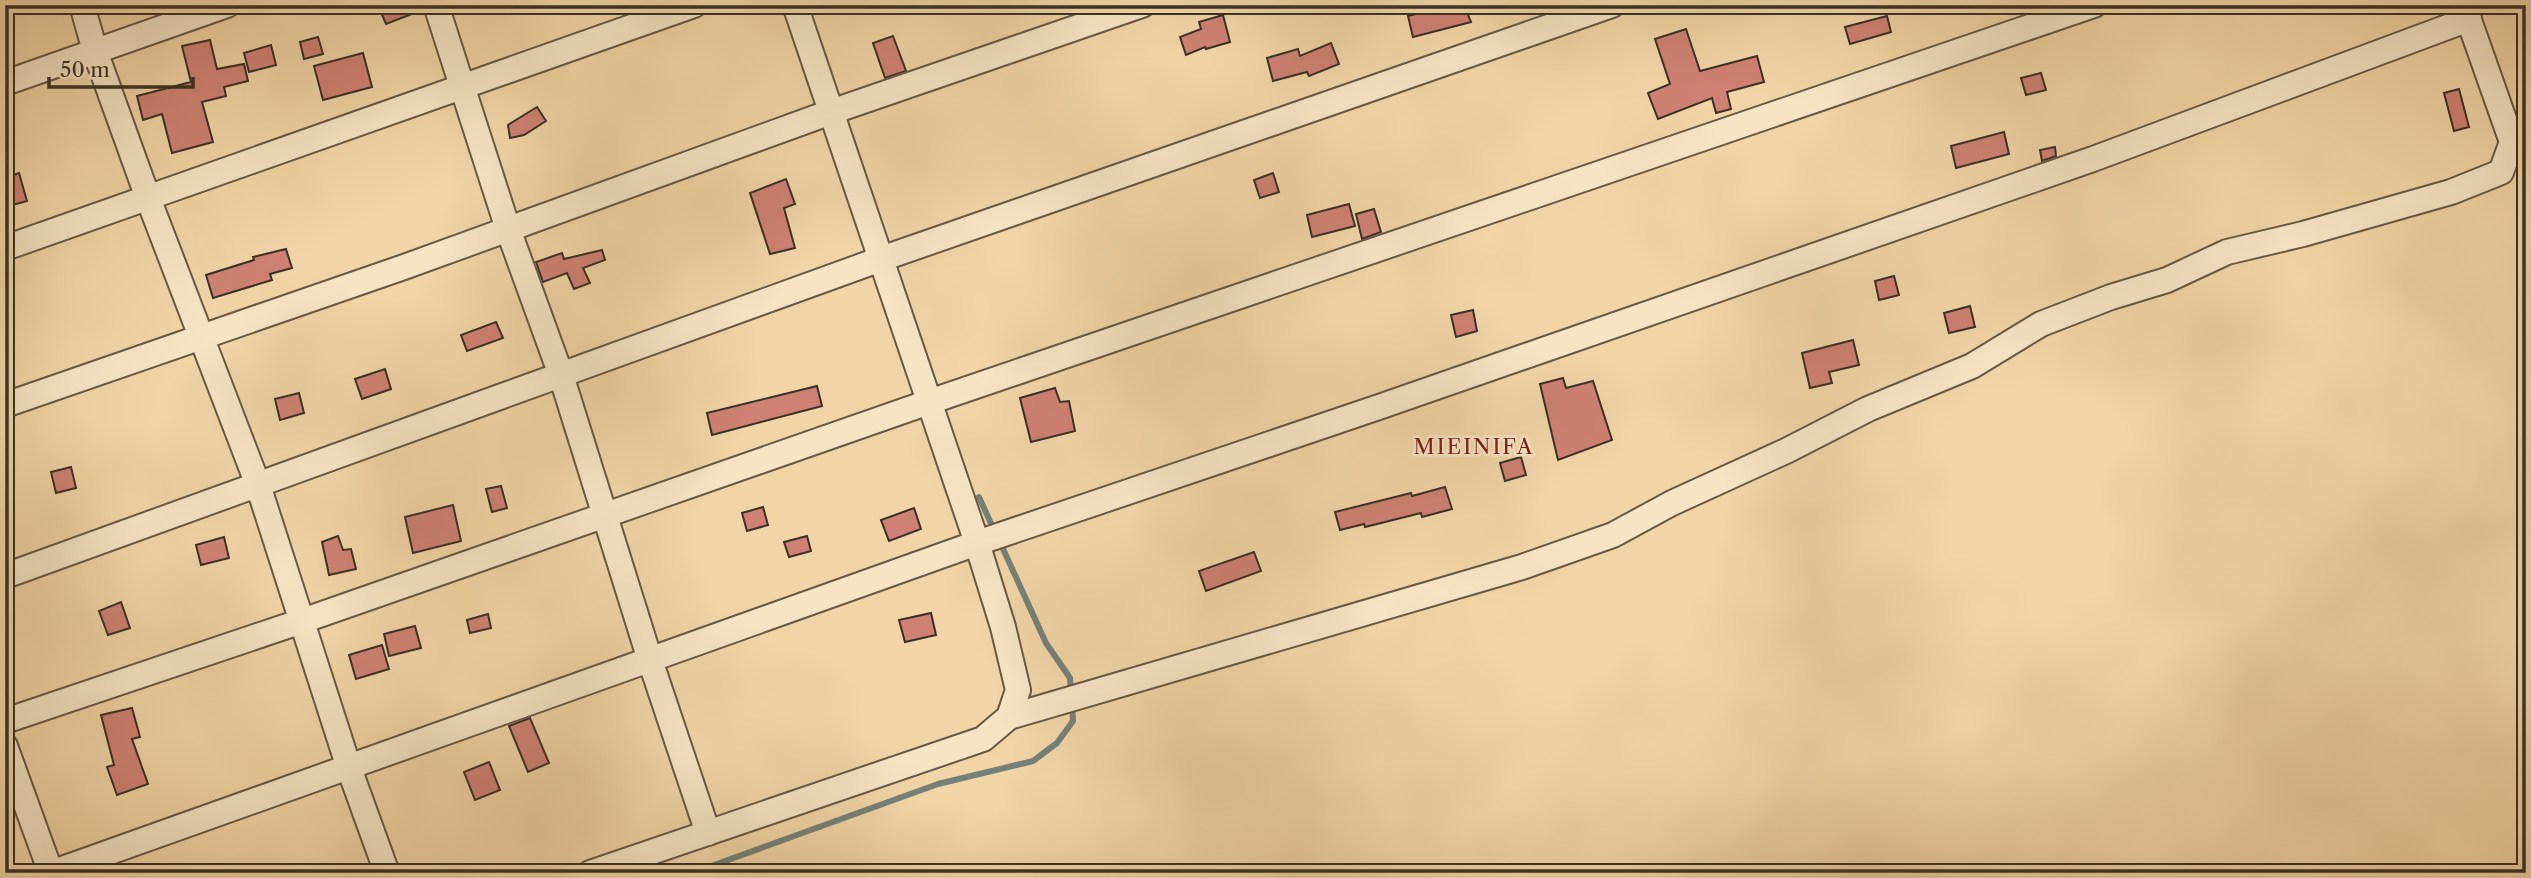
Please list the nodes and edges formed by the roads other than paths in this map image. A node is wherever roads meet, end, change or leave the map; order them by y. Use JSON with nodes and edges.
{"nodes":[{"id":1,"x":82,"y":5,"type":"edge"},
{"id":2,"x":227,"y":5,"type":"edge"},
{"id":3,"x":436,"y":5,"type":"edge"},
{"id":4,"x":694,"y":5,"type":"edge"},
{"id":5,"x":795,"y":5,"type":"edge"},
{"id":6,"x":1142,"y":5,"type":"edge"},
{"id":7,"x":1612,"y":5,"type":"edge"},
{"id":8,"x":2094,"y":5,"type":"edge"},
{"id":9,"x":2467,"y":12,"type":"edge"},
{"id":10,"x":95,"y":51,"type":"junction"},
{"id":11,"x":5,"y":83,"type":"edge"},
{"id":12,"x":463,"y":88,"type":"junction"},
{"id":13,"x":831,"y":112,"type":"junction"},
{"id":14,"x":149,"y":198,"type":"junction"},
{"id":15,"x":508,"y":229,"type":"junction"},
{"id":16,"x":5,"y":248,"type":"edge"},
{"id":17,"x":881,"y":259,"type":"junction"},
{"id":18,"x":202,"y":337,"type":"junction"},
{"id":19,"x":561,"y":375,"type":"junction"},
{"id":20,"x":929,"y":402,"type":"junction"},
{"id":21,"x":5,"y":405,"type":"edge"},
{"id":22,"x":258,"y":485,"type":"junction"},
{"id":23,"x":605,"y":514,"type":"junction"},
{"id":24,"x":977,"y":542,"type":"junction"},
{"id":25,"x":5,"y":576,"type":"edge"},
{"id":26,"x":302,"y":621,"type":"junction"},
{"id":27,"x":650,"y":660,"type":"junction"},
{"id":28,"x":1009,"y":717,"type":"junction"},
{"id":29,"x":5,"y":721,"type":"edge"},
{"id":30,"x":5,"y":746,"type":"edge"},
{"id":31,"x":349,"y":768,"type":"junction"},
{"id":32,"x":708,"y":833,"type":"junction"},
{"id":33,"x":51,"y":873,"type":"edge"},
{"id":34,"x":387,"y":873,"type":"edge"},
{"id":35,"x":590,"y":873,"type":"edge"}],
"edges":[{"from":1,"to":10,"type":"street"},
{"from":2,"to":10,"type":"street"},
{"from":3,"to":12,"type":"street"},
{"from":4,"to":12,"type":"street"},
{"from":5,"to":13,"type":"street"},
{"from":6,"to":13,"type":"street"},
{"from":7,"to":17,"type":"street"},
{"from":8,"to":20,"type":"street"},
{"from":9,"to":24,"type":"street"},
{"from":9,"to":28,"type":"street"},
{"from":10,"to":11,"type":"street"},
{"from":10,"to":14,"type":"street"},
{"from":12,"to":14,"type":"street"},
{"from":12,"to":15,"type":"street"},
{"from":13,"to":15,"type":"street"},
{"from":13,"to":17,"type":"street"},
{"from":14,"to":16,"type":"street"},
{"from":14,"to":18,"type":"street"},
{"from":15,"to":18,"type":"street"},
{"from":15,"to":19,"type":"street"},
{"from":17,"to":19,"type":"street"},
{"from":17,"to":20,"type":"street"},
{"from":18,"to":21,"type":"street"},
{"from":18,"to":22,"type":"street"},
{"from":19,"to":22,"type":"street"},
{"from":19,"to":23,"type":"street"},
{"from":20,"to":23,"type":"street"},
{"from":20,"to":24,"type":"street"},
{"from":22,"to":25,"type":"street"},
{"from":22,"to":26,"type":"street"},
{"from":23,"to":26,"type":"street"},
{"from":23,"to":27,"type":"street"},
{"from":24,"to":27,"type":"street"},
{"from":24,"to":28,"type":"street"},
{"from":26,"to":29,"type":"street"},
{"from":26,"to":31,"type":"street"},
{"from":27,"to":31,"type":"street"},
{"from":27,"to":32,"type":"street"},
{"from":28,"to":32,"type":"street"},
{"from":30,"to":33,"type":"street"},
{"from":31,"to":33,"type":"street"},
{"from":31,"to":34,"type":"street"},
{"from":32,"to":35,"type":"street"}]}
